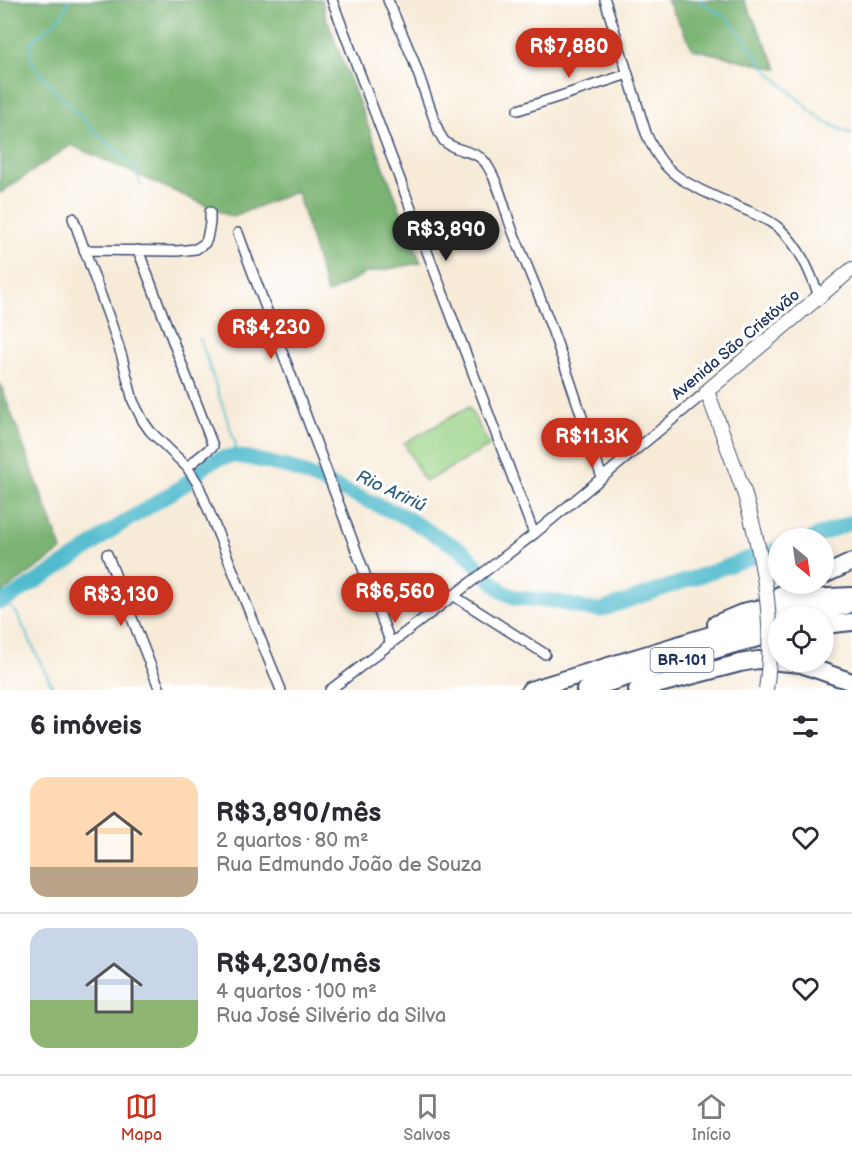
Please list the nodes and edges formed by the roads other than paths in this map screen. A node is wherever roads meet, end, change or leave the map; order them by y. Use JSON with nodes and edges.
{"nodes":[{"id":1,"x":332,"y":0,"type":"edge"},
{"id":2,"x":388,"y":0,"type":"edge"},
{"id":3,"x":605,"y":0,"type":"edge"},
{"id":4,"x":628,"y":74,"type":"junction"},
{"id":5,"x":518,"y":110,"type":"dead end"},
{"id":6,"x":210,"y":212,"type":"dead end"},
{"id":7,"x":73,"y":218,"type":"dead end"},
{"id":8,"x":238,"y":233,"type":"dead end"},
{"id":9,"x":84,"y":250,"type":"junction"},
{"id":10,"x":138,"y":250,"type":"junction"},
{"id":11,"x":852,"y":269,"type":"edge"},
{"id":12,"x":819,"y":296,"type":"junction"},
{"id":13,"x":706,"y":391,"type":"junction"},
{"id":14,"x":189,"y":469,"type":"junction"},
{"id":15,"x":602,"y":478,"type":"junction"},
{"id":16,"x":534,"y":534,"type":"junction"},
{"id":17,"x":107,"y":554,"type":"dead end"},
{"id":18,"x":852,"y":562,"type":"edge"},
{"id":19,"x":834,"y":570,"type":"edge"},
{"id":20,"x":782,"y":594,"type":"edge"},
{"id":21,"x":454,"y":596,"type":"junction"},
{"id":22,"x":852,"y":596,"type":"edge"},
{"id":23,"x":852,"y":606,"type":"edge"},
{"id":24,"x":834,"y":608,"type":"edge"},
{"id":25,"x":747,"y":611,"type":"junction"},
{"id":26,"x":768,"y":620,"type":"edge"},
{"id":27,"x":852,"y":622,"type":"edge"},
{"id":28,"x":834,"y":624,"type":"edge"},
{"id":29,"x":768,"y":636,"type":"edge"},
{"id":30,"x":392,"y":644,"type":"junction"},
{"id":31,"x":545,"y":654,"type":"dead end"},
{"id":32,"x":632,"y":659,"type":"junction"},
{"id":33,"x":852,"y":682,"type":"edge"},
{"id":34,"x":160,"y":690,"type":"edge"},
{"id":35,"x":281,"y":690,"type":"edge"},
{"id":36,"x":330,"y":690,"type":"edge"},
{"id":37,"x":530,"y":690,"type":"edge"},
{"id":38,"x":585,"y":690,"type":"edge"},
{"id":39,"x":637,"y":690,"type":"edge"},
{"id":40,"x":766,"y":690,"type":"edge"}],
"edges":[{"from":1,"to":16,"type":"street"},
{"from":2,"to":15,"type":"street"},
{"from":3,"to":4,"type":"street"},
{"from":4,"to":5,"type":"street"},
{"from":4,"to":12,"type":"street"},
{"from":6,"to":10,"type":"street"},
{"from":7,"to":9,"type":"street"},
{"from":8,"to":30,"type":"street"},
{"from":9,"to":10,"type":"street"},
{"from":9,"to":14,"type":"street"},
{"from":10,"to":14,"type":"street"},
{"from":11,"to":12,"type":"main road","name":"Avenida São Cristóvão"},
{"from":12,"to":13,"type":"main road","name":"Avenida São Cristóvão"},
{"from":13,"to":15,"type":"street","name":"Avenida São Cristóvão"},
{"from":13,"to":40,"type":"main road","bridge":true},
{"from":14,"to":35,"type":"street"},
{"from":15,"to":16,"type":"street","name":"Avenida São Cristóvão"},
{"from":16,"to":21,"type":"street","name":"Avenida São Cristóvão"},
{"from":17,"to":34,"type":"street"},
{"from":18,"to":19,"type":"highway"},
{"from":20,"to":25,"type":"highway"},
{"from":21,"to":30,"type":"street","name":"Avenida São Cristóvão"},
{"from":21,"to":31,"type":"street"},
{"from":22,"to":25,"type":"highway","number":"BR-101"},
{"from":23,"to":24,"type":"highway","number":"BR-101"},
{"from":25,"to":32,"type":"highway","number":"BR-101"},
{"from":26,"to":32,"type":"highway","number":"BR-101"},
{"from":27,"to":28,"type":"highway"},
{"from":29,"to":38,"type":"highway","number":"BR-101"},
{"from":30,"to":36,"type":"street","name":"Avenida São Cristóvão"},
{"from":32,"to":37,"type":"highway","number":"BR-101"},
{"from":33,"to":39,"type":"highway"}]}
